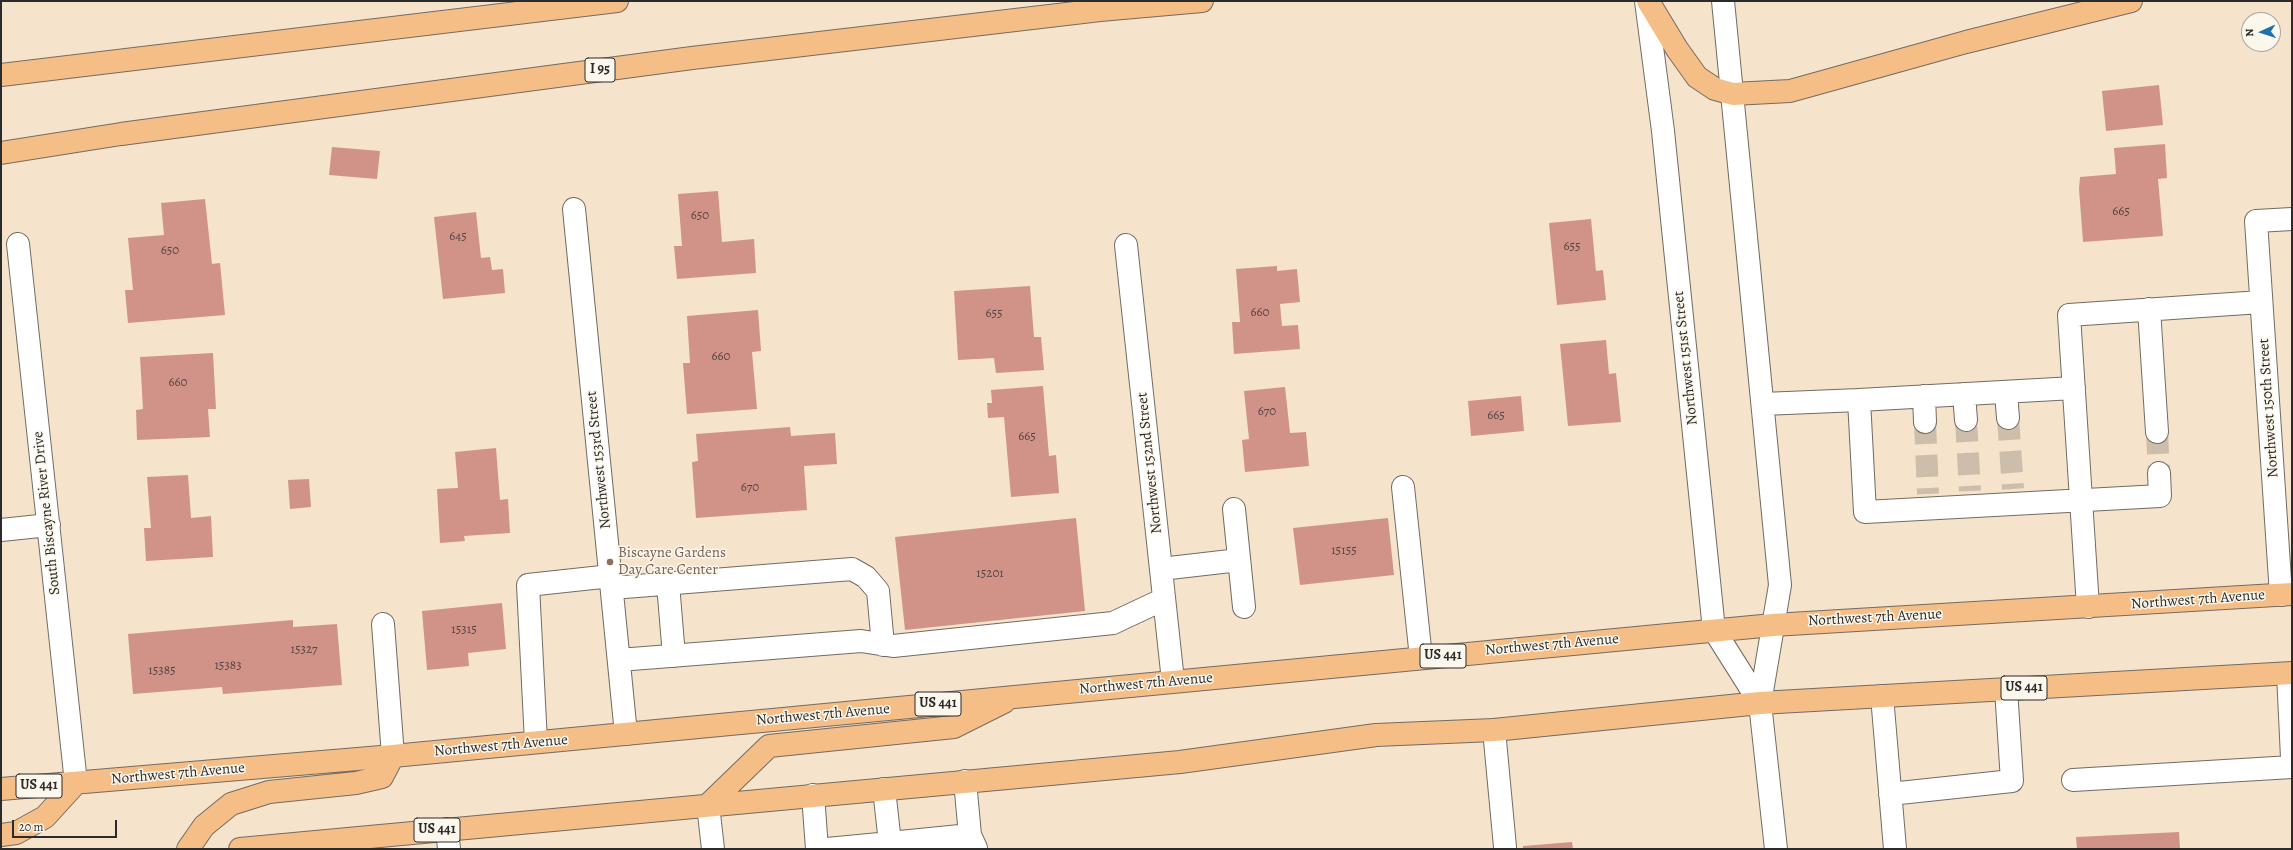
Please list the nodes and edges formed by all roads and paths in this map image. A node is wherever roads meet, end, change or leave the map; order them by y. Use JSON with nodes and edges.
{"nodes":[{"id":1,"x":617,"y":1,"type":"edge"},
{"id":2,"x":1202,"y":1,"type":"edge"},
{"id":3,"x":1647,"y":1,"type":"edge"},
{"id":4,"x":1723,"y":1,"type":"edge"},
{"id":5,"x":2131,"y":1,"type":"edge"},
{"id":6,"x":1,"y":75,"type":"edge"},
{"id":7,"x":1733,"y":94,"type":"junction"},
{"id":8,"x":1,"y":153,"type":"edge"},
{"id":9,"x":574,"y":209,"type":"dead end"},
{"id":10,"x":2292,"y":219,"type":"edge"},
{"id":11,"x":18,"y":244,"type":"dead end"},
{"id":12,"x":1126,"y":245,"type":"dead end"},
{"id":13,"x":2261,"y":302,"type":"junction"},
{"id":14,"x":2149,"y":309,"type":"junction"},
{"id":15,"x":2074,"y":388,"type":"junction"},
{"id":16,"x":2006,"y":392,"type":"junction"},
{"id":17,"x":1964,"y":394,"type":"junction"},
{"id":18,"x":1924,"y":396,"type":"junction"},
{"id":19,"x":1859,"y":400,"type":"junction"},
{"id":20,"x":1763,"y":404,"type":"junction"},
{"id":21,"x":2008,"y":418,"type":"tunnel mouth"},
{"id":22,"x":1966,"y":420,"type":"tunnel mouth"},
{"id":23,"x":1925,"y":422,"type":"tunnel mouth"},
{"id":24,"x":2156,"y":432,"type":"tunnel mouth"},
{"id":25,"x":2159,"y":472,"type":"tunnel mouth"},
{"id":26,"x":1403,"y":487,"type":"dead end"},
{"id":27,"x":2283,"y":492,"type":"edge"},
{"id":28,"x":2081,"y":501,"type":"junction"},
{"id":29,"x":1234,"y":509,"type":"dead end"},
{"id":30,"x":49,"y":525,"type":"junction"},
{"id":31,"x":1,"y":530,"type":"edge"},
{"id":32,"x":1239,"y":560,"type":"junction"},
{"id":33,"x":1161,"y":570,"type":"junction"},
{"id":34,"x":612,"y":582,"type":"junction"},
{"id":35,"x":668,"y":584,"type":"junction"},
{"id":36,"x":2287,"y":594,"type":"edge"},
{"id":37,"x":1164,"y":599,"type":"junction"},
{"id":38,"x":1244,"y":607,"type":"dead end"},
{"id":39,"x":2088,"y":607,"type":"junction"},
{"id":40,"x":383,"y":624,"type":"dead end"},
{"id":41,"x":1773,"y":624,"type":"junction"},
{"id":42,"x":1714,"y":630,"type":"junction"},
{"id":43,"x":883,"y":645,"type":"junction"},
{"id":44,"x":674,"y":656,"type":"junction"},
{"id":45,"x":1421,"y":658,"type":"junction"},
{"id":46,"x":619,"y":660,"type":"junction"},
{"id":47,"x":2291,"y":672,"type":"edge"},
{"id":48,"x":1172,"y":681,"type":"junction"},
{"id":49,"x":2006,"y":689,"type":"junction"},
{"id":50,"x":1016,"y":696,"type":"junction"},
{"id":51,"x":1882,"y":696,"type":"junction"},
{"id":52,"x":1760,"y":703,"type":"junction"},
{"id":53,"x":1494,"y":730,"type":"junction"},
{"id":54,"x":626,"y":734,"type":"junction"},
{"id":55,"x":536,"y":742,"type":"junction"},
{"id":56,"x":393,"y":756,"type":"junction"},
{"id":57,"x":2292,"y":758,"type":"edge"},
{"id":58,"x":2292,"y":767,"type":"edge"},
{"id":59,"x":2073,"y":780,"type":"dead end"},
{"id":60,"x":965,"y":781,"type":"junction"},
{"id":61,"x":76,"y":783,"type":"junction"},
{"id":62,"x":884,"y":789,"type":"junction"},
{"id":63,"x":1,"y":790,"type":"edge"},
{"id":64,"x":1890,"y":794,"type":"junction"},
{"id":65,"x":814,"y":795,"type":"junction"},
{"id":66,"x":708,"y":805,"type":"junction"},
{"id":67,"x":1,"y":835,"type":"edge"},
{"id":68,"x":448,"y":839,"type":"edge"},
{"id":69,"x":890,"y":843,"type":"junction"},
{"id":70,"x":970,"y":844,"type":"edge"},
{"id":71,"x":1505,"y":847,"type":"dead end"},
{"id":72,"x":188,"y":849,"type":"edge"},
{"id":73,"x":240,"y":849,"type":"edge"},
{"id":74,"x":713,"y":849,"type":"edge"},
{"id":75,"x":817,"y":849,"type":"edge"},
{"id":76,"x":827,"y":849,"type":"edge"},
{"id":77,"x":1776,"y":849,"type":"edge"},
{"id":78,"x":1894,"y":849,"type":"edge"}],
"edges":[{"from":1,"to":6,"type":"main road"},
{"from":2,"to":8,"type":"main road","number":"I 95"},
{"from":3,"to":7,"type":"main road"},
{"from":3,"to":42,"type":"street","name":"Northwest 151st Street"},
{"from":4,"to":7,"type":"street","name":"Northwest 151st Street"},
{"from":5,"to":7,"type":"main road"},
{"from":7,"to":20,"type":"street","name":"Northwest 151st Street"},
{"from":9,"to":34,"type":"street","name":"Northwest 153rd Street"},
{"from":10,"to":13,"type":"street","name":"Northwest 150th Street"},
{"from":11,"to":30,"type":"street","name":"South Biscayne River Drive"},
{"from":12,"to":33,"type":"street","name":"Northwest 152nd Street"},
{"from":13,"to":14,"type":"street"},
{"from":13,"to":27,"type":"street","name":"Northwest 150th Street"},
{"from":14,"to":15,"type":"street"},
{"from":14,"to":24,"type":"street"},
{"from":15,"to":16,"type":"street"},
{"from":15,"to":28,"type":"street"},
{"from":16,"to":17,"type":"street"},
{"from":16,"to":21,"type":"street"},
{"from":17,"to":18,"type":"street"},
{"from":17,"to":22,"type":"street"},
{"from":18,"to":19,"type":"street"},
{"from":18,"to":23,"type":"street"},
{"from":19,"to":20,"type":"street"},
{"from":19,"to":28,"type":"street"},
{"from":20,"to":41,"type":"street","name":"Northwest 151st Street"},
{"from":25,"to":28,"type":"street"},
{"from":26,"to":45,"type":"street"},
{"from":27,"to":36,"type":"street","name":"Northwest 150th Street"},
{"from":28,"to":39,"type":"street"},
{"from":29,"to":32,"type":"street"},
{"from":30,"to":31,"type":"street"},
{"from":30,"to":61,"type":"street","name":"South Biscayne River Drive"},
{"from":32,"to":33,"type":"street"},
{"from":32,"to":38,"type":"street"},
{"from":33,"to":37,"type":"street","name":"Northwest 152nd Street"},
{"from":34,"to":35,"type":"street"},
{"from":34,"to":46,"type":"street","name":"Northwest 153rd Street"},
{"from":34,"to":55,"type":"street"},
{"from":35,"to":43,"type":"street"},
{"from":35,"to":44,"type":"street"},
{"from":36,"to":39,"type":"main road","name":"Northwest 7th Avenue","number":"US 441"},
{"from":37,"to":43,"type":"street"},
{"from":37,"to":48,"type":"street","name":"Northwest 152nd Street"},
{"from":39,"to":41,"type":"main road","name":"Northwest 7th Avenue","number":"US 441"},
{"from":40,"to":56,"type":"street"},
{"from":41,"to":42,"type":"main road","name":"Northwest 7th Avenue","number":"US 441"},
{"from":41,"to":52,"type":"street","name":"Northwest 151st Street"},
{"from":42,"to":45,"type":"main road","name":"Northwest 7th Avenue","number":"US 441"},
{"from":42,"to":52,"type":"street","name":"Northwest 151st Street"},
{"from":43,"to":44,"type":"street"},
{"from":44,"to":46,"type":"street"},
{"from":45,"to":48,"type":"main road","name":"Northwest 7th Avenue","number":"US 441"},
{"from":46,"to":54,"type":"street","name":"Northwest 153rd Street"},
{"from":47,"to":49,"type":"main road","number":"US 441"},
{"from":47,"to":57,"type":"street"},
{"from":48,"to":50,"type":"main road","name":"Northwest 7th Avenue","number":"US 441"},
{"from":49,"to":51,"type":"main road","number":"US 441"},
{"from":49,"to":64,"type":"street"},
{"from":50,"to":54,"type":"main road","name":"Northwest 7th Avenue","number":"US 441"},
{"from":50,"to":66,"type":"main road"},
{"from":51,"to":52,"type":"main road","number":"US 441"},
{"from":51,"to":64,"type":"street"},
{"from":52,"to":53,"type":"main road","number":"US 441"},
{"from":52,"to":77,"type":"street","name":"Northwest 151st Street"},
{"from":53,"to":60,"type":"main road","number":"US 441"},
{"from":53,"to":71,"type":"street"},
{"from":54,"to":55,"type":"main road","name":"Northwest 7th Avenue","number":"US 441"},
{"from":55,"to":56,"type":"main road","name":"Northwest 7th Avenue","number":"US 441"},
{"from":56,"to":61,"type":"main road","name":"Northwest 7th Avenue","number":"US 441"},
{"from":56,"to":72,"type":"main road"},
{"from":58,"to":59,"type":"street"},
{"from":60,"to":62,"type":"main road","number":"US 441"},
{"from":60,"to":70,"type":"street"},
{"from":61,"to":63,"type":"main road","name":"Northwest 7th Avenue","number":"US 441"},
{"from":61,"to":67,"type":"main road"},
{"from":62,"to":65,"type":"main road","number":"US 441"},
{"from":62,"to":69,"type":"street"},
{"from":64,"to":78,"type":"street"},
{"from":65,"to":66,"type":"main road","number":"US 441"},
{"from":65,"to":75,"type":"street"},
{"from":66,"to":68,"type":"main road","number":"US 441"},
{"from":66,"to":74,"type":"street"},
{"from":68,"to":73,"type":"main road","number":"US 441"},
{"from":69,"to":70,"type":"street"},
{"from":69,"to":76,"type":"street"}]}
